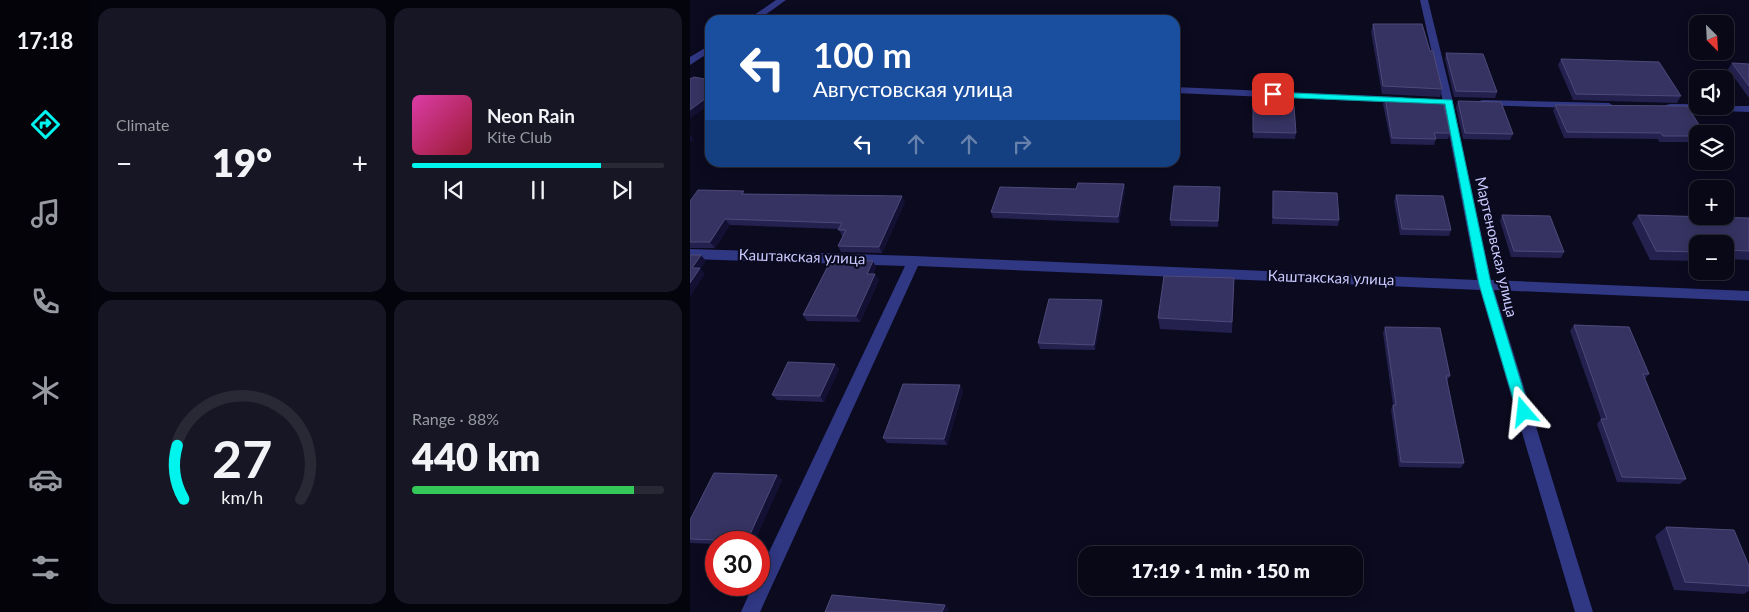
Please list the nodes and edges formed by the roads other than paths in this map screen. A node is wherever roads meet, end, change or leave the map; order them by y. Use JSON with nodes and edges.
{"nodes":[{"id":1,"x":782,"y":0,"type":"edge"},
{"id":2,"x":1424,"y":0,"type":"edge"},
{"id":3,"x":760,"y":15,"type":"edge"},
{"id":4,"x":705,"y":52,"type":"edge"},
{"id":5,"x":690,"y":62,"type":"edge"},
{"id":6,"x":1180,"y":90,"type":"edge"},
{"id":7,"x":1409,"y":100,"type":"edge"},
{"id":8,"x":1453,"y":102,"type":"junction"},
{"id":9,"x":1623,"y":106,"type":"edge"},
{"id":10,"x":1662,"y":107,"type":"edge"},
{"id":11,"x":1749,"y":109,"type":"edge"},
{"id":12,"x":690,"y":254,"type":"edge"},
{"id":13,"x":914,"y":261,"type":"junction"},
{"id":14,"x":1485,"y":284,"type":"junction"},
{"id":15,"x":1749,"y":296,"type":"edge"},
{"id":16,"x":750,"y":612,"type":"edge"},
{"id":17,"x":1584,"y":612,"type":"edge"}],
"edges":[{"from":1,"to":3,"type":"street"},
{"from":2,"to":8,"type":"street","name":"Мартеновская улица"},
{"from":4,"to":5,"type":"street"},
{"from":6,"to":7,"type":"street"},
{"from":8,"to":9,"type":"street"},
{"from":8,"to":14,"type":"street","name":"Мартеновская улица"},
{"from":10,"to":11,"type":"street"},
{"from":12,"to":13,"type":"street","name":"Каштакская улица"},
{"from":13,"to":14,"type":"street","name":"Каштакская улица"},
{"from":13,"to":16,"type":"street"},
{"from":14,"to":15,"type":"street","name":"Каштакская улица"},
{"from":14,"to":17,"type":"street","name":"Мартеновская улица"}]}
